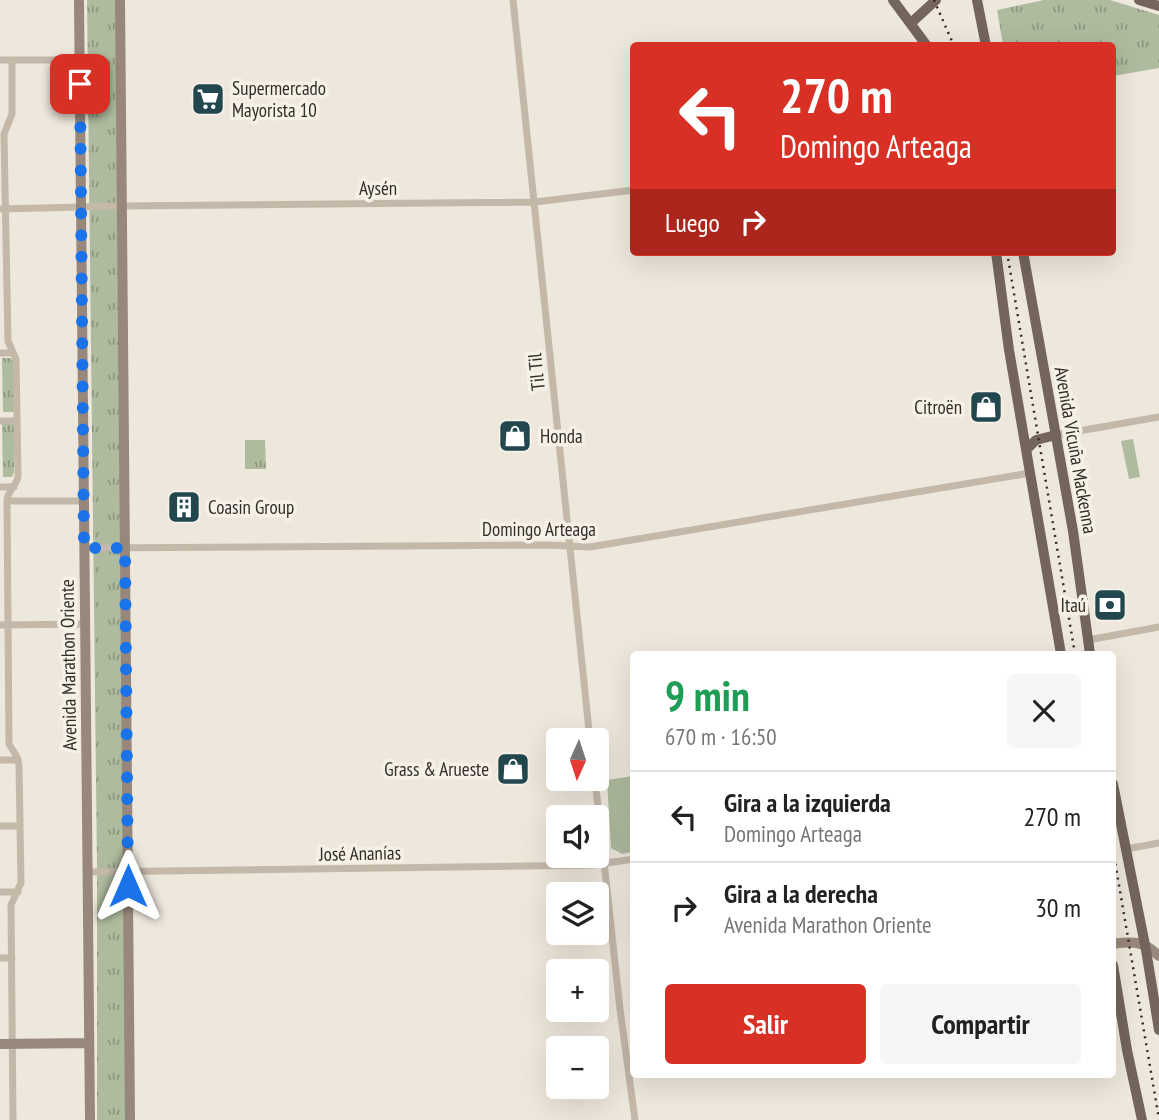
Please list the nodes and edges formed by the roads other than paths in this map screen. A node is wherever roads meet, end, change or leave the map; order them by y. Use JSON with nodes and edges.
{"nodes":[{"id":1,"x":79,"y":0,"type":"edge"},
{"id":2,"x":120,"y":0,"type":"edge"},
{"id":3,"x":513,"y":0,"type":"edge"},
{"id":4,"x":893,"y":0,"type":"edge"},
{"id":5,"x":936,"y":0,"type":"edge"},
{"id":6,"x":967,"y":0,"type":"edge"},
{"id":7,"x":977,"y":0,"type":"edge"},
{"id":8,"x":1139,"y":0,"type":"edge"},
{"id":9,"x":1159,"y":6,"type":"edge"},
{"id":10,"x":980,"y":15,"type":"junction"},
{"id":11,"x":911,"y":23,"type":"junction"},
{"id":12,"x":924,"y":42,"type":"edge"},
{"id":13,"x":985,"y":42,"type":"edge"},
{"id":14,"x":0,"y":60,"type":"edge"},
{"id":15,"x":12,"y":60,"type":"junction"},
{"id":16,"x":80,"y":60,"type":"junction"},
{"id":17,"x":4,"y":123,"type":"edge"},
{"id":18,"x":630,"y":190,"type":"edge"},
{"id":19,"x":535,"y":202,"type":"junction"},
{"id":20,"x":122,"y":206,"type":"junction"},
{"id":21,"x":81,"y":207,"type":"junction"},
{"id":22,"x":3,"y":209,"type":"edge"},
{"id":23,"x":997,"y":256,"type":"edge"},
{"id":24,"x":1024,"y":256,"type":"edge"},
{"id":25,"x":4,"y":289,"type":"edge"},
{"id":26,"x":0,"y":353,"type":"edge"},
{"id":27,"x":13,"y":353,"type":"junction"},
{"id":28,"x":1159,"y":417,"type":"edge"},
{"id":29,"x":0,"y":421,"type":"edge"},
{"id":30,"x":17,"y":421,"type":"junction"},
{"id":31,"x":1056,"y":435,"type":"junction"},
{"id":32,"x":1026,"y":450,"type":"junction"},
{"id":33,"x":1030,"y":473,"type":"junction"},
{"id":34,"x":0,"y":487,"type":"edge"},
{"id":35,"x":14,"y":487,"type":"junction"},
{"id":36,"x":84,"y":501,"type":"junction"},
{"id":37,"x":7,"y":502,"type":"junction"},
{"id":38,"x":569,"y":547,"type":"junction"},
{"id":39,"x":84,"y":548,"type":"junction"},
{"id":40,"x":125,"y":548,"type":"junction"},
{"id":41,"x":4,"y":552,"type":"edge"},
{"id":42,"x":86,"y":624,"type":"junction"},
{"id":43,"x":4,"y":625,"type":"edge"},
{"id":44,"x":1159,"y":627,"type":"edge"},
{"id":45,"x":1088,"y":640,"type":"junction"},
{"id":46,"x":1060,"y":651,"type":"edge"},
{"id":47,"x":1090,"y":651,"type":"edge"},
{"id":48,"x":4,"y":695,"type":"edge"},
{"id":49,"x":589,"y":728,"type":"edge"},
{"id":50,"x":0,"y":760,"type":"edge"},
{"id":51,"x":18,"y":760,"type":"junction"},
{"id":52,"x":1116,"y":799,"type":"edge"},
{"id":53,"x":0,"y":826,"type":"edge"},
{"id":54,"x":20,"y":826,"type":"junction"},
{"id":55,"x":1159,"y":843,"type":"edge"},
{"id":56,"x":1116,"y":849,"type":"edge"},
{"id":57,"x":1126,"y":849,"type":"junction"},
{"id":58,"x":630,"y":860,"type":"edge"},
{"id":59,"x":609,"y":863,"type":"edge"},
{"id":60,"x":546,"y":865,"type":"edge"},
{"id":61,"x":604,"y":868,"type":"edge"},
{"id":62,"x":88,"y":872,"type":"junction"},
{"id":63,"x":128,"y":872,"type":"junction"},
{"id":64,"x":0,"y":892,"type":"edge"},
{"id":65,"x":18,"y":892,"type":"junction"},
{"id":66,"x":1116,"y":944,"type":"edge"},
{"id":67,"x":1144,"y":945,"type":"junction"},
{"id":68,"x":1159,"y":956,"type":"edge"},
{"id":69,"x":0,"y":958,"type":"edge"},
{"id":70,"x":12,"y":958,"type":"junction"},
{"id":71,"x":1116,"y":983,"type":"edge"},
{"id":72,"x":1159,"y":1030,"type":"edge"},
{"id":73,"x":89,"y":1043,"type":"junction"},
{"id":74,"x":0,"y":1044,"type":"edge"},
{"id":75,"x":12,"y":1044,"type":"junction"},
{"id":76,"x":13,"y":1120,"type":"edge"},
{"id":77,"x":90,"y":1120,"type":"edge"},
{"id":78,"x":130,"y":1120,"type":"edge"},
{"id":79,"x":635,"y":1120,"type":"edge"},
{"id":80,"x":1142,"y":1120,"type":"edge"}],
"edges":[{"from":1,"to":16,"type":"main road","name":"Avenida Marathon Oriente"},
{"from":2,"to":20,"type":"main road"},
{"from":3,"to":19,"type":"street","name":"Til Til"},
{"from":4,"to":11,"type":"main road"},
{"from":5,"to":11,"type":"main road"},
{"from":6,"to":10,"type":"main road"},
{"from":7,"to":10,"type":"main road"},
{"from":8,"to":9,"type":"main road"},
{"from":10,"to":13,"type":"main road"},
{"from":11,"to":12,"type":"main road"},
{"from":14,"to":15,"type":"street"},
{"from":15,"to":16,"type":"street"},
{"from":15,"to":17,"type":"street"},
{"from":16,"to":21,"type":"main road","name":"Avenida Marathon Oriente"},
{"from":17,"to":22,"type":"street"},
{"from":18,"to":19,"type":"street","name":"Aysén"},
{"from":19,"to":20,"type":"street","name":"Aysén"},
{"from":19,"to":38,"type":"street","name":"Til Til"},
{"from":20,"to":21,"type":"street","name":"Aysén"},
{"from":20,"to":40,"type":"main road"},
{"from":21,"to":22,"type":"street","name":"Aysén"},
{"from":21,"to":36,"type":"main road","name":"Avenida Marathon Oriente"},
{"from":22,"to":25,"type":"street"},
{"from":23,"to":32,"type":"main road"},
{"from":24,"to":31,"type":"main road","name":"Avenida Vicuña Mackenna"},
{"from":25,"to":27,"type":"street"},
{"from":26,"to":27,"type":"street"},
{"from":27,"to":30,"type":"street"},
{"from":28,"to":31,"type":"street"},
{"from":29,"to":30,"type":"street"},
{"from":30,"to":35,"type":"street"},
{"from":31,"to":32,"type":"main road"},
{"from":31,"to":45,"type":"main road","name":"Avenida Vicuña Mackenna"},
{"from":32,"to":33,"type":"main road"},
{"from":33,"to":38,"type":"street","name":"Domingo Arteaga"},
{"from":33,"to":46,"type":"main road"},
{"from":34,"to":35,"type":"street"},
{"from":35,"to":37,"type":"street"},
{"from":36,"to":37,"type":"street"},
{"from":36,"to":39,"type":"main road","name":"Avenida Marathon Oriente"},
{"from":37,"to":41,"type":"street"},
{"from":38,"to":40,"type":"street","name":"Domingo Arteaga"},
{"from":38,"to":49,"type":"street","name":"Til Til"},
{"from":39,"to":40,"type":"street","name":"Domingo Arteaga"},
{"from":39,"to":42,"type":"main road","name":"Avenida Marathon Oriente"},
{"from":40,"to":63,"type":"main road"},
{"from":41,"to":43,"type":"street"},
{"from":42,"to":43,"type":"street"},
{"from":42,"to":62,"type":"main road","name":"Avenida Marathon Oriente"},
{"from":43,"to":48,"type":"street"},
{"from":44,"to":45,"type":"street"},
{"from":45,"to":47,"type":"main road","name":"Avenida Vicuña Mackenna"},
{"from":48,"to":51,"type":"street"},
{"from":50,"to":51,"type":"street"},
{"from":51,"to":54,"type":"street"},
{"from":52,"to":57,"type":"main road"},
{"from":53,"to":54,"type":"street"},
{"from":54,"to":65,"type":"street"},
{"from":55,"to":57,"type":"street"},
{"from":56,"to":57,"type":"main road"},
{"from":57,"to":67,"type":"main road"},
{"from":58,"to":59,"type":"street","name":"José Ananías"},
{"from":60,"to":63,"type":"street","name":"José Ananías"},
{"from":61,"to":79,"type":"street"},
{"from":62,"to":63,"type":"street","name":"José Ananías"},
{"from":62,"to":73,"type":"main road","name":"Avenida Marathon Oriente"},
{"from":63,"to":78,"type":"main road"},
{"from":64,"to":65,"type":"street"},
{"from":65,"to":70,"type":"street"},
{"from":66,"to":67,"type":"main road"},
{"from":67,"to":68,"type":"main road"},
{"from":67,"to":72,"type":"main road"},
{"from":69,"to":70,"type":"street"},
{"from":70,"to":75,"type":"street"},
{"from":71,"to":80,"type":"main road"},
{"from":73,"to":75,"type":"main road"},
{"from":73,"to":77,"type":"main road","name":"Avenida Marathon Oriente"},
{"from":74,"to":75,"type":"main road"},
{"from":75,"to":76,"type":"street"}]}
